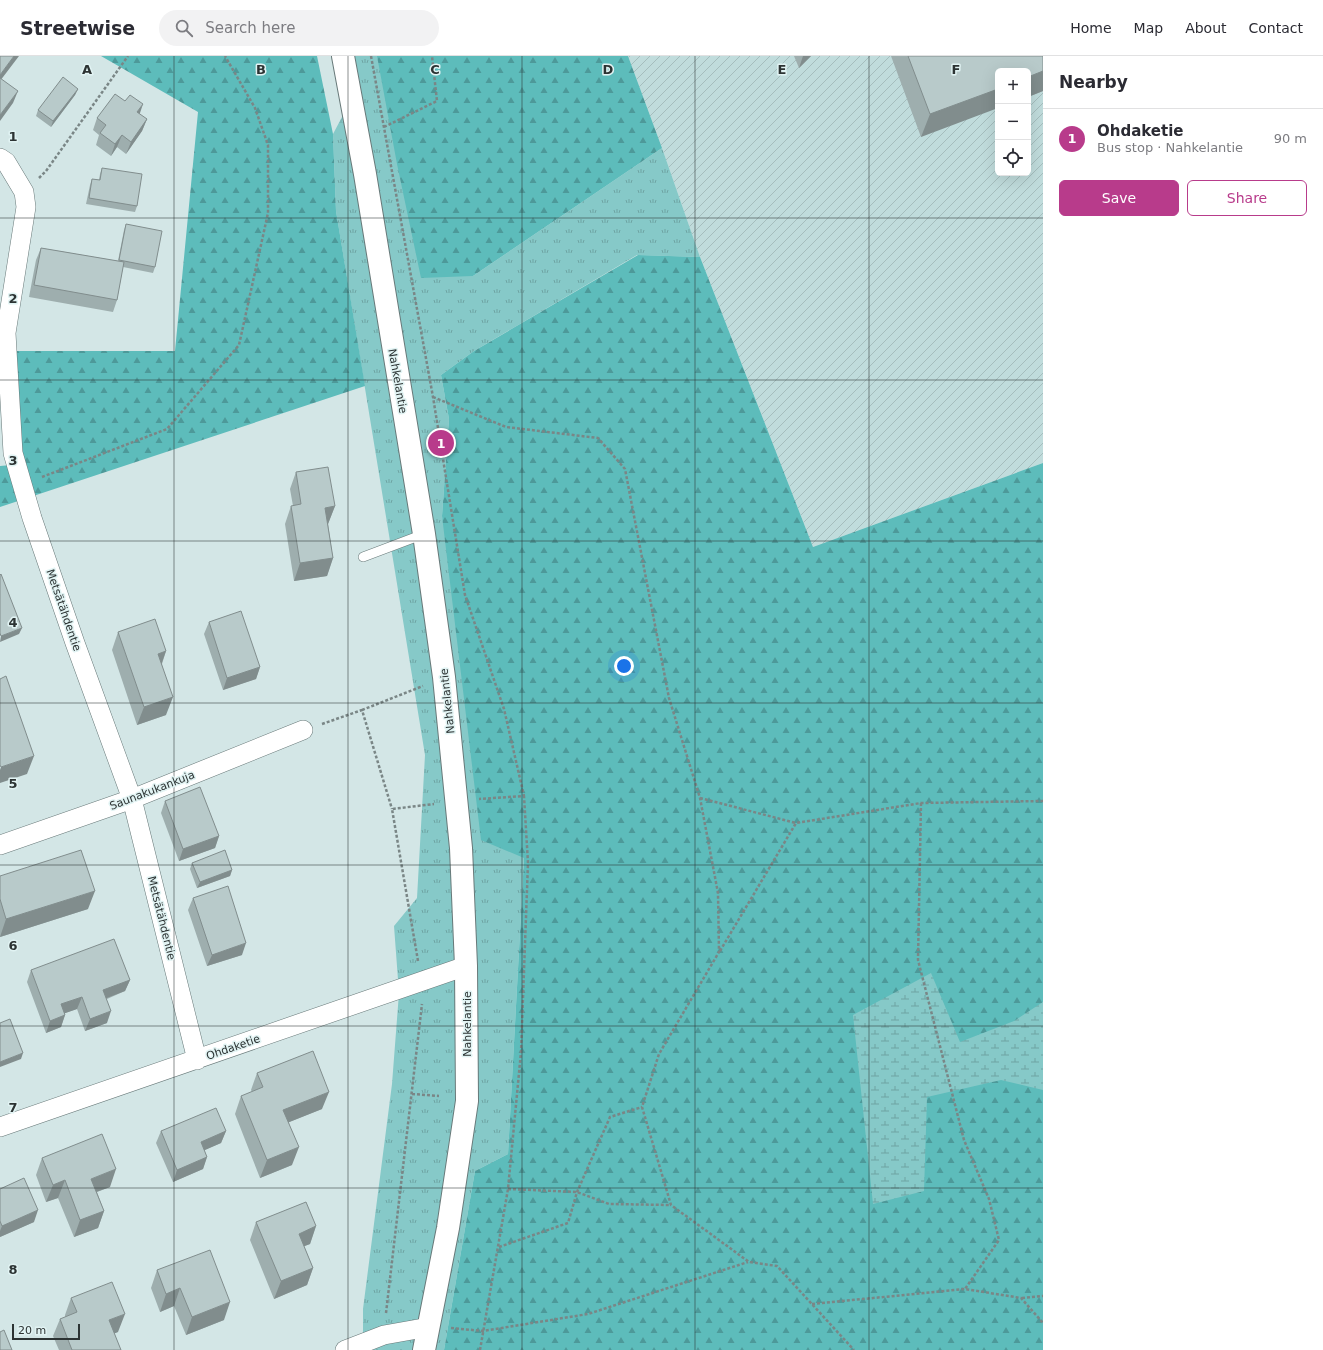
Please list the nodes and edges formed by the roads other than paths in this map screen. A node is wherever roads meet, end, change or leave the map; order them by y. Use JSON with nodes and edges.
{"nodes":[{"id":1,"x":343,"y":56,"type":"edge"},
{"id":2,"x":0,"y":158,"type":"edge"},
{"id":3,"x":3,"y":334,"type":"edge"},
{"id":4,"x":424,"y":534,"type":"junction"},
{"id":5,"x":363,"y":557,"type":"dead end"},
{"id":6,"x":303,"y":730,"type":"road end"},
{"id":7,"x":132,"y":798,"type":"junction"},
{"id":8,"x":0,"y":845,"type":"edge"},
{"id":9,"x":466,"y":966,"type":"junction"},
{"id":10,"x":197,"y":1060,"type":"junction"},
{"id":11,"x":0,"y":1127,"type":"edge"},
{"id":12,"x":429,"y":1327,"type":"junction"},
{"id":13,"x":345,"y":1350,"type":"edge"},
{"id":14,"x":424,"y":1350,"type":"edge"}],
"edges":[{"from":1,"to":4,"type":"main road","name":"Nahkelantie"},
{"from":2,"to":3,"type":"street","name":"Metsätähdentie"},
{"from":3,"to":7,"type":"street","name":"Metsätähdentie"},
{"from":4,"to":5,"type":"lane"},
{"from":4,"to":9,"type":"main road","name":"Nahkelantie"},
{"from":6,"to":7,"type":"street","name":"Saunakukankuja"},
{"from":7,"to":8,"type":"street","name":"Saunakukankuja"},
{"from":7,"to":10,"type":"street","name":"Metsätähdentie"},
{"from":9,"to":10,"type":"street","name":"Ohdaketie"},
{"from":9,"to":12,"type":"main road","name":"Nahkelantie"},
{"from":10,"to":11,"type":"street","name":"Ohdaketie"},
{"from":12,"to":13,"type":"street"},
{"from":12,"to":14,"type":"main road","name":"Nahkelantie"}]}
